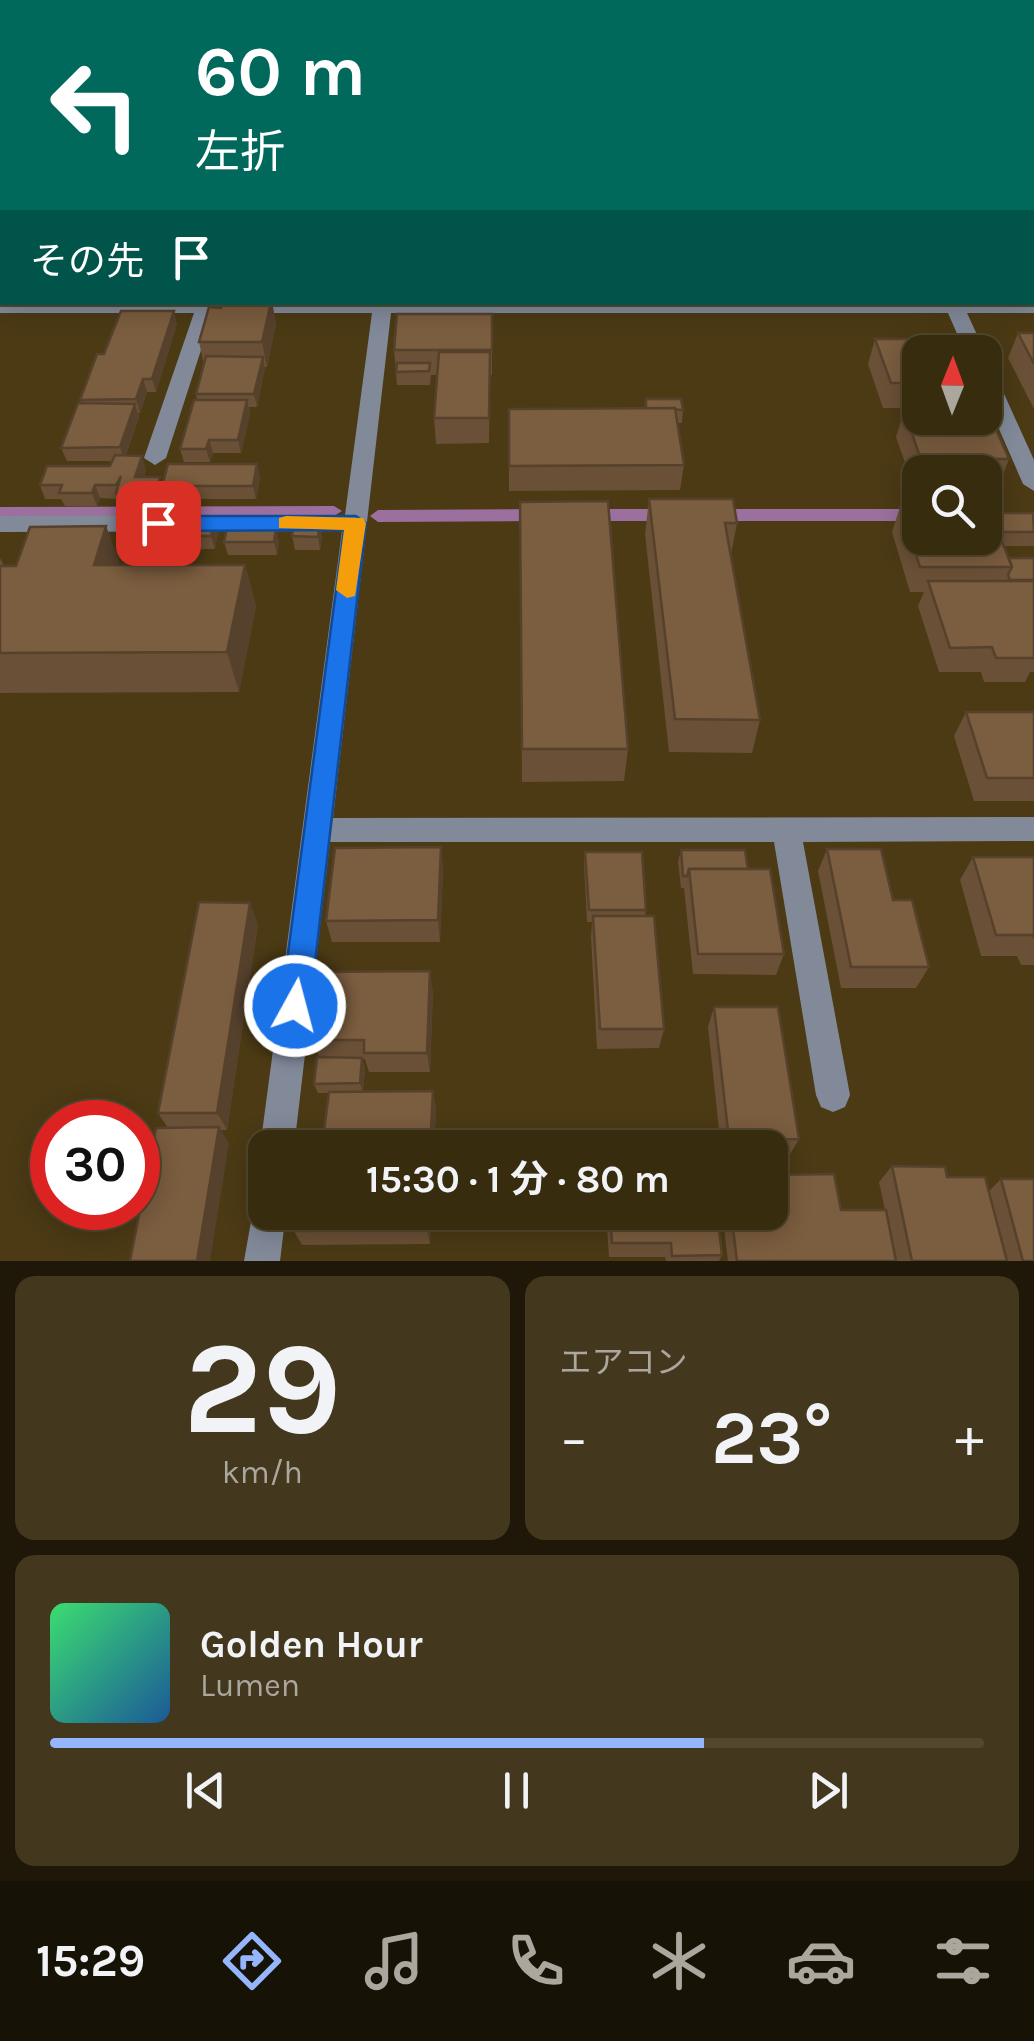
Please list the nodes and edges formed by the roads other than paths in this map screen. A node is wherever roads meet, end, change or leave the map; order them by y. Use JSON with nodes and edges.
{"nodes":[{"id":1,"x":459,"y":305,"type":"edge"},
{"id":2,"x":382,"y":307,"type":"junction"},
{"id":3,"x":956,"y":307,"type":"junction"},
{"id":4,"x":1034,"y":307,"type":"edge"},
{"id":5,"x":0,"y":308,"type":"edge"},
{"id":6,"x":205,"y":308,"type":"junction"},
{"id":7,"x":968,"y":335,"type":"edge"},
{"id":8,"x":1002,"y":412,"type":"edge"},
{"id":9,"x":155,"y":458,"type":"dead end"},
{"id":10,"x":1034,"y":484,"type":"edge"},
{"id":11,"x":356,"y":523,"type":"junction"},
{"id":12,"x":0,"y":524,"type":"edge"},
{"id":13,"x":786,"y":829,"type":"junction"},
{"id":14,"x":1034,"y":829,"type":"edge"},
{"id":15,"x":318,"y":830,"type":"junction"},
{"id":16,"x":833,"y":1094,"type":"dead end"},
{"id":17,"x":279,"y":1130,"type":"edge"},
{"id":18,"x":266,"y":1230,"type":"edge"},
{"id":19,"x":262,"y":1261,"type":"edge"}],
"edges":[{"from":1,"to":2,"type":"street"},
{"from":1,"to":3,"type":"street"},
{"from":2,"to":6,"type":"street"},
{"from":2,"to":11,"type":"street"},
{"from":3,"to":4,"type":"street"},
{"from":3,"to":7,"type":"street"},
{"from":5,"to":6,"type":"street"},
{"from":6,"to":9,"type":"street"},
{"from":8,"to":10,"type":"street"},
{"from":11,"to":12,"type":"street"},
{"from":11,"to":15,"type":"street"},
{"from":13,"to":14,"type":"street"},
{"from":13,"to":15,"type":"street"},
{"from":13,"to":16,"type":"street"},
{"from":15,"to":17,"type":"street"},
{"from":18,"to":19,"type":"street"}]}
